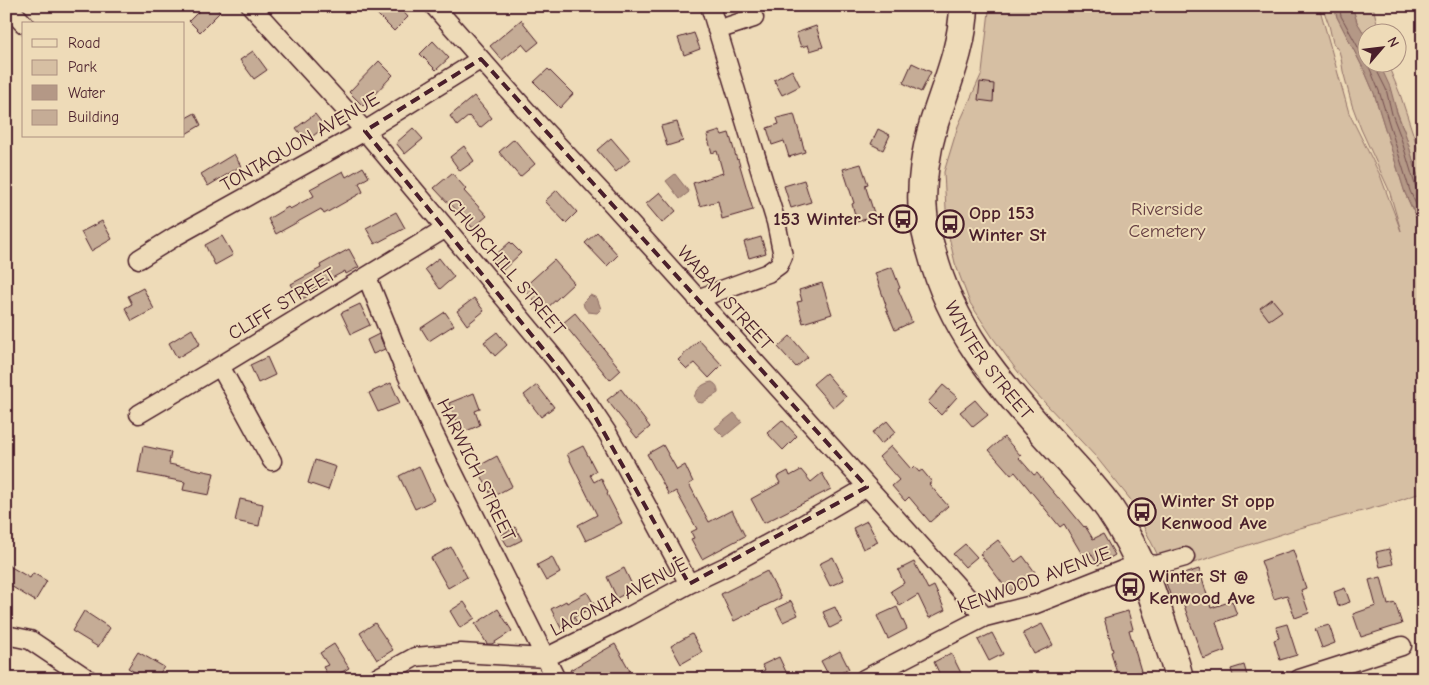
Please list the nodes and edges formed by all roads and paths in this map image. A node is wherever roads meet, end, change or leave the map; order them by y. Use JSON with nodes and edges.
{"nodes":[{"id":1,"x":7,"y":6,"type":"edge"},
{"id":2,"x":251,"y":6,"type":"edge"},
{"id":3,"x":434,"y":6,"type":"edge"},
{"id":4,"x":710,"y":6,"type":"edge"},
{"id":5,"x":964,"y":6,"type":"edge"},
{"id":6,"x":754,"y":18,"type":"dead end"},
{"id":7,"x":22,"y":22,"type":"edge"},
{"id":8,"x":718,"y":30,"type":"junction"},
{"id":9,"x":481,"y":59,"type":"junction"},
{"id":10,"x":365,"y":131,"type":"junction"},
{"id":11,"x":446,"y":228,"type":"junction"},
{"id":12,"x":139,"y":259,"type":"dead end"},
{"id":13,"x":366,"y":277,"type":"junction"},
{"id":14,"x":697,"y":299,"type":"junction"},
{"id":15,"x":220,"y":366,"type":"junction"},
{"id":16,"x":139,"y":414,"type":"dead end"},
{"id":17,"x":272,"y":461,"type":"dead end"},
{"id":18,"x":867,"y":488,"type":"junction"},
{"id":19,"x":1184,"y":557,"type":"dead end"},
{"id":20,"x":1140,"y":563,"type":"junction"},
{"id":21,"x":689,"y":584,"type":"junction"},
{"id":22,"x":985,"y":618,"type":"junction"},
{"id":23,"x":6,"y":635,"type":"edge"},
{"id":24,"x":1402,"y":646,"type":"dead end"},
{"id":25,"x":545,"y":658,"type":"junction"},
{"id":26,"x":1175,"y":677,"type":"edge"},
{"id":27,"x":88,"y":679,"type":"edge"},
{"id":28,"x":375,"y":679,"type":"edge"},
{"id":29,"x":556,"y":679,"type":"edge"},
{"id":30,"x":864,"y":679,"type":"edge"},
{"id":31,"x":1299,"y":679,"type":"edge"}],
"edges":[{"from":1,"to":7,"type":"street"},
{"from":2,"to":10,"type":"street","name":"CHURCHILL STREET"},
{"from":3,"to":9,"type":"street","name":"WABAN STREET"},
{"from":4,"to":8,"type":"street"},
{"from":5,"to":20,"type":"main road","name":"WINTER STREET"},
{"from":6,"to":8,"type":"street"},
{"from":8,"to":14,"type":"street"},
{"from":9,"to":10,"type":"street","name":"TONTAQUON AVENUE"},
{"from":9,"to":14,"type":"street","name":"WABAN STREET"},
{"from":10,"to":11,"type":"street","name":"CHURCHILL STREET"},
{"from":10,"to":12,"type":"street","name":"TONTAQUON AVENUE"},
{"from":11,"to":13,"type":"street","name":"CLIFF STREET"},
{"from":11,"to":21,"type":"street","name":"CHURCHILL STREET"},
{"from":13,"to":15,"type":"street","name":"CLIFF STREET"},
{"from":13,"to":25,"type":"street","name":"HARWICH STREET"},
{"from":14,"to":18,"type":"street","name":"WABAN STREET"},
{"from":15,"to":16,"type":"street","name":"CLIFF STREET"},
{"from":15,"to":17,"type":"street"},
{"from":18,"to":21,"type":"street","name":"LACONIA AVENUE"},
{"from":18,"to":22,"type":"street","name":"WABAN STREET"},
{"from":19,"to":20,"type":"street"},
{"from":20,"to":22,"type":"street","name":"KENWOOD AVENUE"},
{"from":20,"to":26,"type":"main road","name":"WINTER STREET"},
{"from":21,"to":25,"type":"street","name":"LACONIA AVENUE"},
{"from":22,"to":30,"type":"street","name":"KENWOOD AVENUE"},
{"from":23,"to":27,"type":"street"},
{"from":24,"to":31,"type":"street"},
{"from":25,"to":28,"type":"street","name":"LACONIA AVENUE"},
{"from":25,"to":29,"type":"street","name":"HARWICH STREET"}]}
